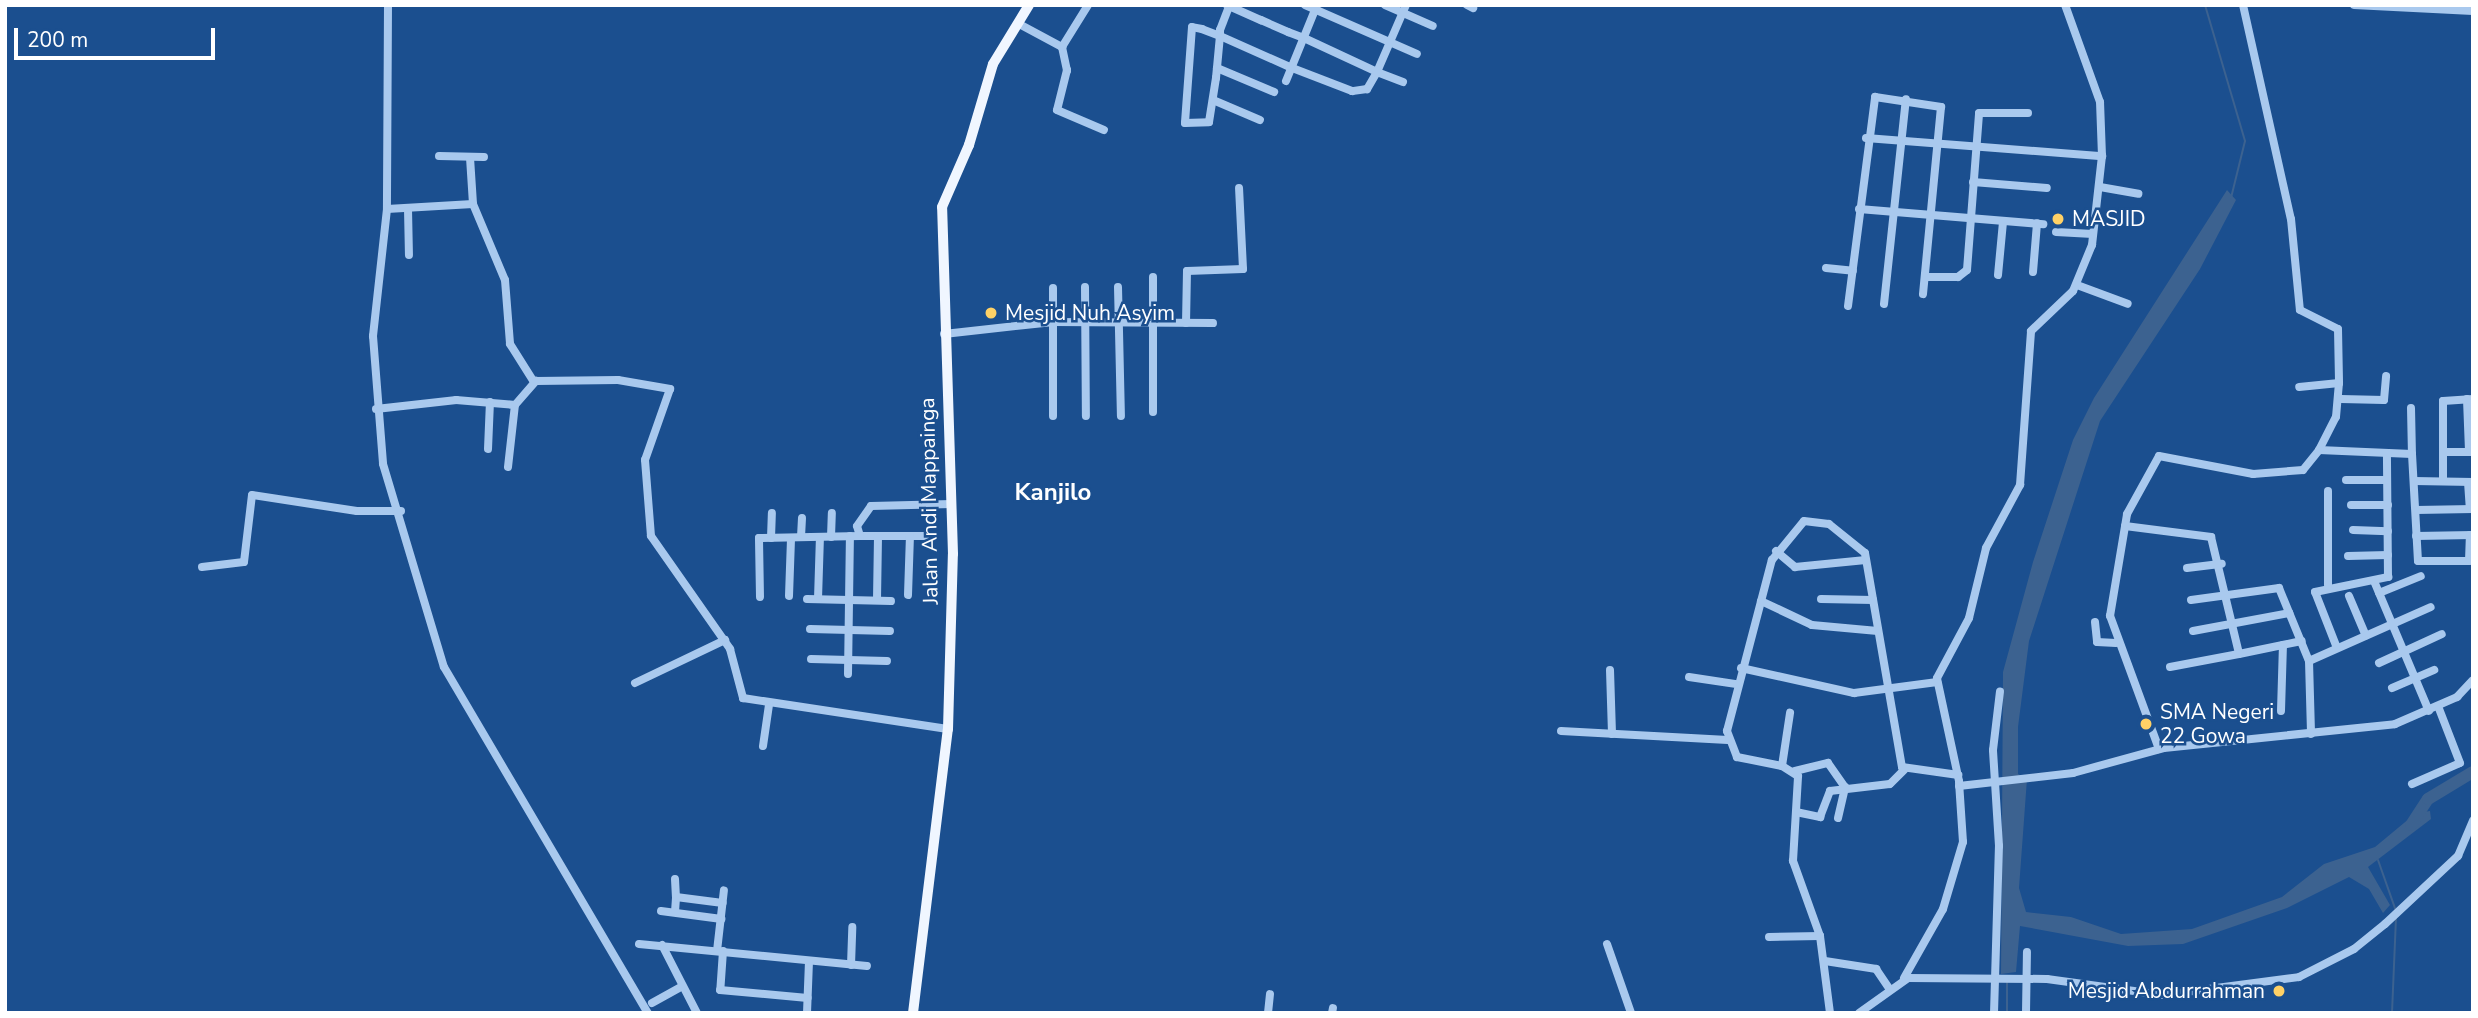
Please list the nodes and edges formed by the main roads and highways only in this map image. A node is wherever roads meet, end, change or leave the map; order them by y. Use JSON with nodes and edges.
{"nodes":[{"id":1,"x":1029,"y":5,"type":"edge"},
{"id":2,"x":913,"y":1013,"type":"edge"}],
"edges":[{"from":1,"to":2,"type":"main road","name":"Jalan Andi Mappainga"}]}
